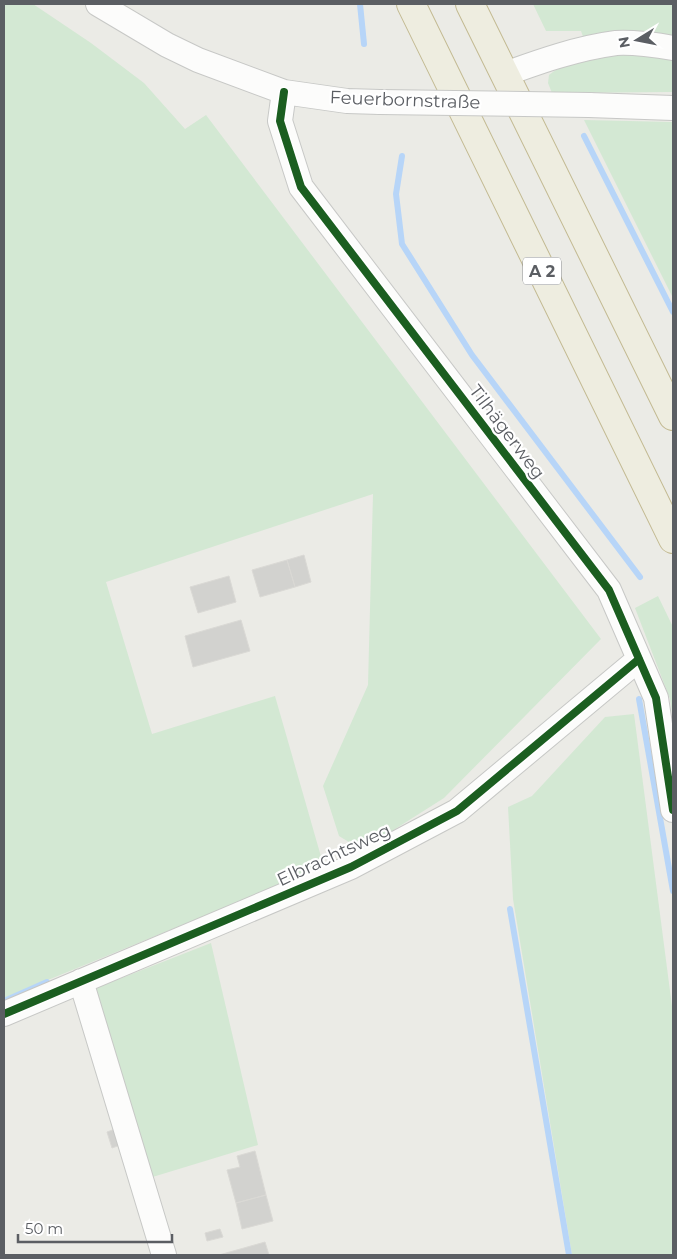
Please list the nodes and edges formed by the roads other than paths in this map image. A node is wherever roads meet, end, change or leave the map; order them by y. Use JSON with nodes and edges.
{"nodes":[{"id":1,"x":98,"y":4,"type":"edge"},
{"id":2,"x":411,"y":4,"type":"edge"},
{"id":3,"x":470,"y":4,"type":"edge"},
{"id":4,"x":673,"y":48,"type":"edge"},
{"id":5,"x":505,"y":74,"type":"junction"},
{"id":6,"x":284,"y":92,"type":"junction"},
{"id":7,"x":673,"y":108,"type":"edge"},
{"id":8,"x":673,"y":416,"type":"edge"},
{"id":9,"x":673,"y":538,"type":"edge"},
{"id":10,"x":639,"y":659,"type":"junction"},
{"id":11,"x":673,"y":810,"type":"edge"},
{"id":12,"x":81,"y":981,"type":"junction"},
{"id":13,"x":4,"y":1014,"type":"edge"},
{"id":14,"x":164,"y":1255,"type":"edge"}],
"edges":[{"from":1,"to":6,"type":"street","name":"Feuerbornstraße"},
{"from":2,"to":9,"type":"highway","number":"A 2"},
{"from":3,"to":5,"type":"highway"},
{"from":4,"to":5,"type":"street"},
{"from":5,"to":8,"type":"highway"},
{"from":6,"to":7,"type":"street","name":"Feuerbornstraße","bridge":true},
{"from":6,"to":10,"type":"street","name":"Tilhägerweg"},
{"from":10,"to":11,"type":"street","name":"Tilhägerweg"},
{"from":10,"to":12,"type":"street","name":"Elbrachtsweg"},
{"from":12,"to":13,"type":"street","name":"Elbrachtsweg"},
{"from":12,"to":14,"type":"street"}]}
